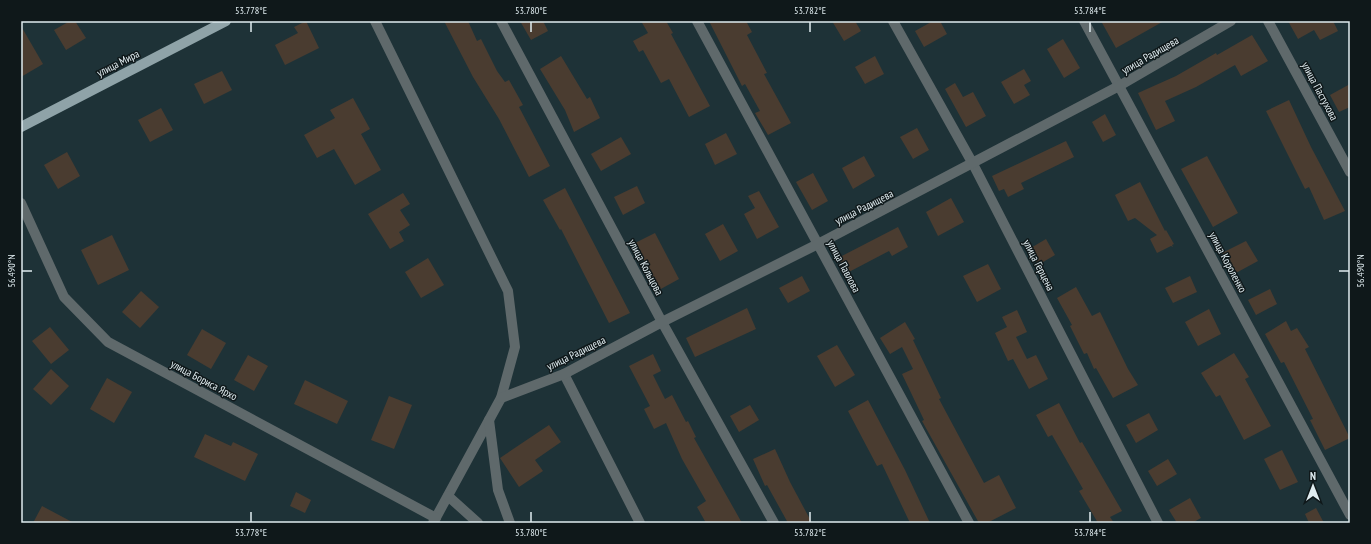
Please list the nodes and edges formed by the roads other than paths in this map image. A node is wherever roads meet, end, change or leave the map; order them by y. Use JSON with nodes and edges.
{"nodes":[{"id":1,"x":226,"y":21,"type":"edge"},
{"id":2,"x":375,"y":21,"type":"edge"},
{"id":3,"x":501,"y":21,"type":"edge"},
{"id":4,"x":697,"y":21,"type":"edge"},
{"id":5,"x":893,"y":21,"type":"edge"},
{"id":6,"x":1084,"y":21,"type":"edge"},
{"id":7,"x":1231,"y":21,"type":"edge"},
{"id":8,"x":1268,"y":21,"type":"edge"},
{"id":9,"x":1119,"y":86,"type":"junction"},
{"id":10,"x":21,"y":127,"type":"edge"},
{"id":11,"x":973,"y":164,"type":"junction"},
{"id":12,"x":1350,"y":172,"type":"edge"},
{"id":13,"x":21,"y":203,"type":"edge"},
{"id":14,"x":818,"y":244,"type":"junction"},
{"id":15,"x":662,"y":322,"type":"junction"},
{"id":16,"x":564,"y":374,"type":"junction"},
{"id":17,"x":500,"y":398,"type":"junction"},
{"id":18,"x":489,"y":420,"type":"junction"},
{"id":19,"x":448,"y":496,"type":"junction"},
{"id":20,"x":1350,"y":515,"type":"edge"},
{"id":21,"x":434,"y":521,"type":"edge"},
{"id":22,"x":478,"y":523,"type":"edge"},
{"id":23,"x":510,"y":523,"type":"edge"},
{"id":24,"x":640,"y":523,"type":"edge"},
{"id":25,"x":774,"y":523,"type":"edge"},
{"id":26,"x":969,"y":523,"type":"edge"},
{"id":27,"x":1158,"y":523,"type":"edge"}],
"edges":[{"from":1,"to":10,"type":"main road","name":"улица Мира"},
{"from":2,"to":17,"type":"street"},
{"from":3,"to":15,"type":"street","name":"улица Кольцова"},
{"from":4,"to":14,"type":"street","name":"улица Павлова"},
{"from":5,"to":11,"type":"street","name":"улица Герцена"},
{"from":6,"to":9,"type":"street","name":"улица Короленко"},
{"from":7,"to":9,"type":"street","name":"улица Радищева"},
{"from":8,"to":12,"type":"street","name":"улица Пастухова"},
{"from":9,"to":11,"type":"street","name":"улица Радищева"},
{"from":9,"to":20,"type":"street","name":"улица Короленко"},
{"from":11,"to":14,"type":"street","name":"улица Радищева"},
{"from":11,"to":27,"type":"street","name":"улица Герцена"},
{"from":13,"to":21,"type":"street","name":"улица Бориса Ярхо"},
{"from":14,"to":15,"type":"street","name":"улица Радищева"},
{"from":14,"to":26,"type":"street","name":"улица Павлова"},
{"from":15,"to":16,"type":"street","name":"улица Радищева"},
{"from":15,"to":25,"type":"street","name":"улица Кольцова"},
{"from":16,"to":17,"type":"street","name":"улица Радищева"},
{"from":16,"to":24,"type":"street"},
{"from":17,"to":18,"type":"street"},
{"from":18,"to":19,"type":"street"},
{"from":18,"to":23,"type":"street"},
{"from":19,"to":21,"type":"street"},
{"from":19,"to":22,"type":"street"}]}
